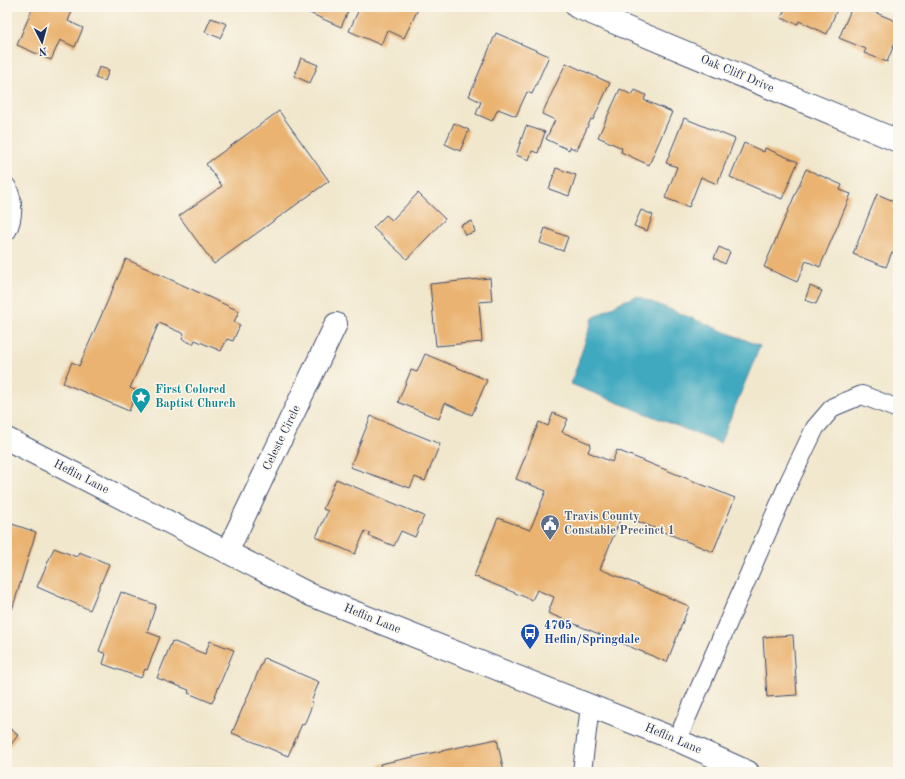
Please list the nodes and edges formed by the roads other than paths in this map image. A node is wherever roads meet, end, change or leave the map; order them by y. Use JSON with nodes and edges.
{"nodes":[{"id":1,"x":577,"y":7,"type":"edge"},
{"id":2,"x":898,"y":141,"type":"edge"},
{"id":3,"x":7,"y":187,"type":"edge"},
{"id":4,"x":7,"y":231,"type":"edge"},
{"id":5,"x":336,"y":324,"type":"dead end"},
{"id":6,"x":898,"y":409,"type":"edge"},
{"id":7,"x":7,"y":439,"type":"edge"},
{"id":8,"x":227,"y":552,"type":"junction"},
{"id":9,"x":590,"y":706,"type":"junction"},
{"id":10,"x":677,"y":740,"type":"junction"},
{"id":11,"x":582,"y":772,"type":"edge"},
{"id":12,"x":748,"y":772,"type":"edge"}],
"edges":[{"from":1,"to":2,"type":"street","name":"Oak Cliff Drive"},
{"from":3,"to":4,"type":"lane"},
{"from":5,"to":8,"type":"street","name":"Celeste Circle"},
{"from":6,"to":10,"type":"lane"},
{"from":7,"to":8,"type":"street","name":"Heflin Lane"},
{"from":8,"to":9,"type":"street","name":"Heflin Lane"},
{"from":9,"to":10,"type":"street","name":"Heflin Lane"},
{"from":9,"to":11,"type":"lane"},
{"from":10,"to":12,"type":"street","name":"Heflin Lane"}]}
